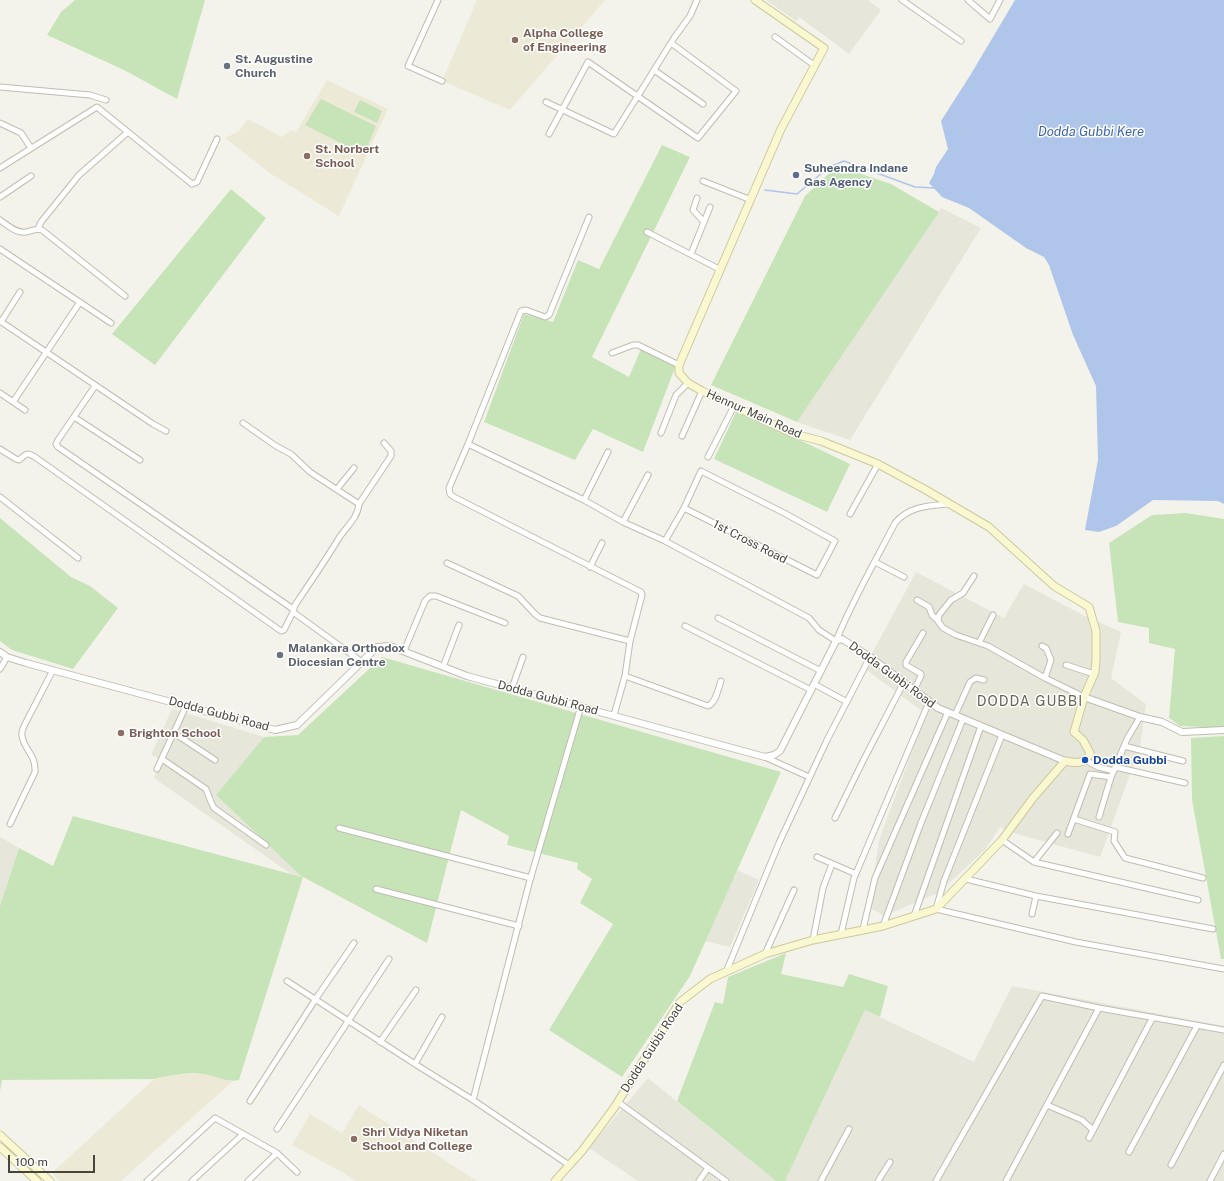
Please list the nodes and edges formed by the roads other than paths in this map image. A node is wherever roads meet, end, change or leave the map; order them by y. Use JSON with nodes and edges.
{"nodes":[{"id":1,"x":438,"y":0,"type":"edge"},
{"id":2,"x":697,"y":0,"type":"edge"},
{"id":3,"x":755,"y":0,"type":"edge"},
{"id":4,"x":902,"y":0,"type":"edge"},
{"id":5,"x":968,"y":0,"type":"edge"},
{"id":6,"x":1000,"y":0,"type":"edge"},
{"id":7,"x":775,"y":37,"type":"dead end"},
{"id":8,"x":961,"y":41,"type":"dead end"},
{"id":9,"x":671,"y":43,"type":"junction"},
{"id":10,"x":814,"y":65,"type":"junction"},
{"id":11,"x":654,"y":70,"type":"junction"},
{"id":12,"x":442,"y":81,"type":"dead end"},
{"id":13,"x":0,"y":87,"type":"edge"},
{"id":14,"x":638,"y":96,"type":"junction"},
{"id":15,"x":106,"y":100,"type":"dead end"},
{"id":16,"x":546,"y":102,"type":"dead end"},
{"id":17,"x":703,"y":104,"type":"dead end"},
{"id":18,"x":562,"y":109,"type":"junction"},
{"id":19,"x":0,"y":123,"type":"edge"},
{"id":20,"x":128,"y":132,"type":"junction"},
{"id":21,"x":549,"y":134,"type":"dead end"},
{"id":22,"x":217,"y":138,"type":"dead end"},
{"id":23,"x":31,"y":148,"type":"junction"},
{"id":24,"x":0,"y":168,"type":"edge"},
{"id":25,"x":32,"y":176,"type":"dead end"},
{"id":26,"x":703,"y":181,"type":"dead end"},
{"id":27,"x":0,"y":198,"type":"edge"},
{"id":28,"x":697,"y":198,"type":"dead end"},
{"id":29,"x":751,"y":200,"type":"junction"},
{"id":30,"x":710,"y":207,"type":"dead end"},
{"id":31,"x":589,"y":217,"type":"dead end"},
{"id":32,"x":0,"y":220,"type":"edge"},
{"id":33,"x":704,"y":222,"type":"junction"},
{"id":34,"x":38,"y":229,"type":"junction"},
{"id":35,"x":647,"y":232,"type":"dead end"},
{"id":36,"x":0,"y":249,"type":"edge"},
{"id":37,"x":691,"y":254,"type":"junction"},
{"id":38,"x":721,"y":270,"type":"junction"},
{"id":39,"x":20,"y":292,"type":"dead end"},
{"id":40,"x":126,"y":296,"type":"dead end"},
{"id":41,"x":80,"y":302,"type":"junction"},
{"id":42,"x":1,"y":322,"type":"edge"},
{"id":43,"x":110,"y":323,"type":"dead end"},
{"id":44,"x":46,"y":353,"type":"junction"},
{"id":45,"x":612,"y":353,"type":"dead end"},
{"id":46,"x":680,"y":365,"type":"junction"},
{"id":47,"x":688,"y":383,"type":"junction"},
{"id":48,"x":95,"y":386,"type":"junction"},
{"id":49,"x":702,"y":391,"type":"junction"},
{"id":50,"x":0,"y":393,"type":"edge"},
{"id":51,"x":13,"y":402,"type":"junction"},
{"id":52,"x":734,"y":406,"type":"junction"},
{"id":53,"x":26,"y":410,"type":"dead end"},
{"id":54,"x":74,"y":417,"type":"junction"},
{"id":55,"x":243,"y":423,"type":"dead end"},
{"id":56,"x":166,"y":431,"type":"dead end"},
{"id":57,"x":661,"y":433,"type":"dead end"},
{"id":58,"x":682,"y":436,"type":"dead end"},
{"id":59,"x":384,"y":442,"type":"dead end"},
{"id":60,"x":468,"y":444,"type":"junction"},
{"id":61,"x":0,"y":449,"type":"edge"},
{"id":62,"x":608,"y":452,"type":"dead end"},
{"id":63,"x":708,"y":457,"type":"dead end"},
{"id":64,"x":140,"y":460,"type":"dead end"},
{"id":65,"x":878,"y":464,"type":"junction"},
{"id":66,"x":354,"y":468,"type":"dead end"},
{"id":67,"x":648,"y":475,"type":"dead end"},
{"id":68,"x":337,"y":489,"type":"junction"},
{"id":69,"x":0,"y":497,"type":"edge"},
{"id":70,"x":584,"y":500,"type":"junction"},
{"id":71,"x":359,"y":504,"type":"junction"},
{"id":72,"x":950,"y":504,"type":"junction"},
{"id":73,"x":684,"y":508,"type":"junction"},
{"id":74,"x":850,"y":514,"type":"dead end"},
{"id":75,"x":623,"y":522,"type":"junction"},
{"id":76,"x":665,"y":542,"type":"junction"},
{"id":77,"x":602,"y":543,"type":"dead end"},
{"id":78,"x":78,"y":558,"type":"dead end"},
{"id":79,"x":875,"y":562,"type":"junction"},
{"id":80,"x":447,"y":563,"type":"dead end"},
{"id":81,"x":590,"y":567,"type":"junction"},
{"id":82,"x":974,"y":576,"type":"dead end"},
{"id":83,"x":904,"y":577,"type":"dead end"},
{"id":84,"x":917,"y":600,"type":"dead end"},
{"id":85,"x":293,"y":610,"type":"junction"},
{"id":86,"x":993,"y":615,"type":"dead end"},
{"id":87,"x":718,"y":618,"type":"dead end"},
{"id":88,"x":938,"y":621,"type":"junction"},
{"id":89,"x":505,"y":623,"type":"dead end"},
{"id":90,"x":459,"y":625,"type":"dead end"},
{"id":91,"x":685,"y":626,"type":"dead end"},
{"id":92,"x":922,"y":633,"type":"dead end"},
{"id":93,"x":630,"y":641,"type":"junction"},
{"id":94,"x":836,"y":641,"type":"junction"},
{"id":95,"x":979,"y":643,"type":"junction"},
{"id":96,"x":1042,"y":646,"type":"dead end"},
{"id":97,"x":404,"y":651,"type":"junction"},
{"id":98,"x":0,"y":652,"type":"edge"},
{"id":99,"x":7,"y":656,"type":"junction"},
{"id":100,"x":870,"y":657,"type":"junction"},
{"id":101,"x":523,"y":658,"type":"dead end"},
{"id":102,"x":362,"y":662,"type":"junction"},
{"id":103,"x":1066,"y":665,"type":"dead end"},
{"id":104,"x":443,"y":666,"type":"junction"},
{"id":105,"x":0,"y":669,"type":"edge"},
{"id":106,"x":53,"y":670,"type":"junction"},
{"id":107,"x":821,"y":671,"type":"junction"},
{"id":108,"x":1094,"y":674,"type":"junction"},
{"id":109,"x":625,"y":676,"type":"junction"},
{"id":110,"x":1045,"y":678,"type":"junction"},
{"id":111,"x":984,"y":680,"type":"dead end"},
{"id":112,"x":721,"y":682,"type":"dead end"},
{"id":113,"x":904,"y":682,"type":"junction"},
{"id":114,"x":814,"y":684,"type":"junction"},
{"id":115,"x":512,"y":688,"type":"junction"},
{"id":116,"x":811,"y":690,"type":"junction"},
{"id":117,"x":914,"y":690,"type":"junction"},
{"id":118,"x":1084,"y":697,"type":"junction"},
{"id":119,"x":847,"y":702,"type":"junction"},
{"id":120,"x":929,"y":702,"type":"junction"},
{"id":121,"x":186,"y":706,"type":"junction"},
{"id":122,"x":581,"y":706,"type":"junction"},
{"id":123,"x":948,"y":712,"type":"junction"},
{"id":124,"x":614,"y":715,"type":"junction"},
{"id":125,"x":956,"y":715,"type":"junction"},
{"id":126,"x":1140,"y":717,"type":"junction"},
{"id":127,"x":963,"y":718,"type":"junction"},
{"id":128,"x":981,"y":726,"type":"junction"},
{"id":129,"x":1224,"y":730,"type":"edge"},
{"id":130,"x":174,"y":733,"type":"junction"},
{"id":131,"x":1002,"y":735,"type":"junction"},
{"id":132,"x":1124,"y":746,"type":"junction"},
{"id":133,"x":765,"y":757,"type":"junction"},
{"id":134,"x":162,"y":759,"type":"junction"},
{"id":135,"x":215,"y":760,"type":"dead end"},
{"id":136,"x":1085,"y":760,"type":"junction"},
{"id":137,"x":1064,"y":761,"type":"junction"},
{"id":138,"x":1183,"y":761,"type":"dead end"},
{"id":139,"x":157,"y":769,"type":"dead end"},
{"id":140,"x":1114,"y":769,"type":"junction"},
{"id":141,"x":1090,"y":774,"type":"junction"},
{"id":142,"x":809,"y":777,"type":"junction"},
{"id":143,"x":1110,"y":777,"type":"junction"},
{"id":144,"x":1184,"y":783,"type":"dead end"},
{"id":145,"x":1099,"y":817,"type":"dead end"},
{"id":146,"x":835,"y":818,"type":"dead end"},
{"id":147,"x":1074,"y":819,"type":"junction"},
{"id":148,"x":10,"y":824,"type":"dead end"},
{"id":149,"x":339,"y":828,"type":"dead end"},
{"id":150,"x":1057,"y":833,"type":"dead end"},
{"id":151,"x":1068,"y":834,"type":"dead end"},
{"id":152,"x":1002,"y":840,"type":"junction"},
{"id":153,"x":266,"y":845,"type":"dead end"},
{"id":154,"x":817,"y":857,"type":"dead end"},
{"id":155,"x":1034,"y":862,"type":"junction"},
{"id":156,"x":832,"y":864,"type":"junction"},
{"id":157,"x":856,"y":874,"type":"junction"},
{"id":158,"x":531,"y":878,"type":"junction"},
{"id":159,"x":1203,"y":878,"type":"dead end"},
{"id":160,"x":966,"y":879,"type":"junction"},
{"id":161,"x":376,"y":889,"type":"dead end"},
{"id":162,"x":794,"y":890,"type":"dead end"},
{"id":163,"x":1036,"y":896,"type":"junction"},
{"id":164,"x":1198,"y":900,"type":"dead end"},
{"id":165,"x":936,"y":909,"type":"junction"},
{"id":166,"x":1032,"y":914,"type":"dead end"},
{"id":167,"x":914,"y":916,"type":"junction"},
{"id":168,"x":518,"y":926,"type":"junction"},
{"id":169,"x":883,"y":926,"type":"junction"},
{"id":170,"x":863,"y":929,"type":"junction"},
{"id":171,"x":1213,"y":929,"type":"dead end"},
{"id":172,"x":841,"y":934,"type":"junction"},
{"id":173,"x":813,"y":940,"type":"junction"},
{"id":174,"x":354,"y":943,"type":"dead end"},
{"id":175,"x":765,"y":954,"type":"junction"},
{"id":176,"x":389,"y":959,"type":"dead end"},
{"id":177,"x":1224,"y":969,"type":"edge"},
{"id":178,"x":725,"y":973,"type":"junction"},
{"id":179,"x":287,"y":981,"type":"dead end"},
{"id":180,"x":416,"y":990,"type":"dead end"},
{"id":181,"x":315,"y":1000,"type":"junction"},
{"id":182,"x":1099,"y":1008,"type":"junction"},
{"id":183,"x":442,"y":1017,"type":"dead end"},
{"id":184,"x":1153,"y":1017,"type":"junction"},
{"id":185,"x":348,"y":1021,"type":"junction"},
{"id":186,"x":1197,"y":1026,"type":"junction"},
{"id":187,"x":1224,"y":1030,"type":"edge"},
{"id":188,"x":380,"y":1042,"type":"junction"},
{"id":189,"x":415,"y":1064,"type":"junction"},
{"id":190,"x":1224,"y":1065,"type":"edge"},
{"id":191,"x":473,"y":1100,"type":"junction"},
{"id":192,"x":250,"y":1101,"type":"dead end"},
{"id":193,"x":618,"y":1102,"type":"junction"},
{"id":194,"x":1047,"y":1105,"type":"junction"},
{"id":195,"x":277,"y":1129,"type":"dead end"},
{"id":196,"x":849,"y":1129,"type":"dead end"},
{"id":197,"x":1093,"y":1130,"type":"junction"},
{"id":198,"x":242,"y":1134,"type":"junction"},
{"id":199,"x":0,"y":1135,"type":"edge"},
{"id":200,"x":1089,"y":1138,"type":"dead end"},
{"id":201,"x":0,"y":1146,"type":"edge"},
{"id":202,"x":1129,"y":1152,"type":"dead end"},
{"id":203,"x":277,"y":1153,"type":"junction"},
{"id":204,"x":1224,"y":1154,"type":"edge"},
{"id":205,"x":890,"y":1162,"type":"dead end"},
{"id":206,"x":569,"y":1164,"type":"junction"},
{"id":207,"x":1171,"y":1165,"type":"dead end"},
{"id":208,"x":708,"y":1168,"type":"junction"},
{"id":209,"x":297,"y":1172,"type":"dead end"},
{"id":210,"x":37,"y":1181,"type":"edge"},
{"id":211,"x":50,"y":1181,"type":"edge"},
{"id":212,"x":147,"y":1181,"type":"edge"},
{"id":213,"x":192,"y":1181,"type":"edge"},
{"id":214,"x":250,"y":1181,"type":"edge"},
{"id":215,"x":555,"y":1181,"type":"edge"},
{"id":216,"x":699,"y":1181,"type":"edge"},
{"id":217,"x":726,"y":1181,"type":"edge"},
{"id":218,"x":821,"y":1181,"type":"edge"},
{"id":219,"x":878,"y":1181,"type":"edge"},
{"id":220,"x":936,"y":1181,"type":"edge"},
{"id":221,"x":1006,"y":1181,"type":"edge"},
{"id":222,"x":1210,"y":1181,"type":"edge"}],
"edges":[{"from":1,"to":12,"type":"street"},
{"from":2,"to":9,"type":"street"},
{"from":3,"to":10,"type":"main road"},
{"from":4,"to":8,"type":"street"},
{"from":5,"to":6,"type":"street"},
{"from":7,"to":10,"type":"street"},
{"from":9,"to":11,"type":"street"},
{"from":9,"to":14,"type":"street"},
{"from":10,"to":29,"type":"main road"},
{"from":11,"to":14,"type":"street"},
{"from":11,"to":17,"type":"street"},
{"from":13,"to":15,"type":"street"},
{"from":14,"to":18,"type":"street"},
{"from":14,"to":18,"type":"street"},
{"from":16,"to":18,"type":"street"},
{"from":18,"to":21,"type":"street"},
{"from":19,"to":23,"type":"street"},
{"from":20,"to":22,"type":"street"},
{"from":20,"to":23,"type":"street"},
{"from":20,"to":34,"type":"street"},
{"from":23,"to":24,"type":"street"},
{"from":25,"to":27,"type":"street"},
{"from":26,"to":29,"type":"street"},
{"from":28,"to":33,"type":"street"},
{"from":29,"to":38,"type":"main road"},
{"from":30,"to":33,"type":"street"},
{"from":31,"to":60,"type":"street"},
{"from":32,"to":34,"type":"street"},
{"from":33,"to":37,"type":"street"},
{"from":34,"to":40,"type":"street"},
{"from":35,"to":37,"type":"street"},
{"from":36,"to":41,"type":"street"},
{"from":37,"to":38,"type":"street"},
{"from":38,"to":46,"type":"main road"},
{"from":39,"to":42,"type":"street"},
{"from":41,"to":43,"type":"street"},
{"from":41,"to":44,"type":"street"},
{"from":42,"to":44,"type":"street"},
{"from":44,"to":48,"type":"street"},
{"from":44,"to":51,"type":"street"},
{"from":45,"to":46,"type":"street"},
{"from":46,"to":47,"type":"main road"},
{"from":47,"to":49,"type":"main road","name":"Hennur Main Road"},
{"from":47,"to":57,"type":"street"},
{"from":48,"to":54,"type":"street"},
{"from":48,"to":56,"type":"street"},
{"from":49,"to":52,"type":"main road","name":"Hennur Main Road"},
{"from":49,"to":58,"type":"street"},
{"from":50,"to":51,"type":"street"},
{"from":51,"to":53,"type":"street"},
{"from":52,"to":63,"type":"street"},
{"from":52,"to":65,"type":"main road","name":"Hennur Main Road"},
{"from":54,"to":64,"type":"street"},
{"from":54,"to":85,"type":"street"},
{"from":55,"to":68,"type":"street"},
{"from":59,"to":71,"type":"street"},
{"from":60,"to":70,"type":"street"},
{"from":60,"to":81,"type":"street"},
{"from":61,"to":85,"type":"street"},
{"from":62,"to":70,"type":"street"},
{"from":65,"to":72,"type":"main road","name":"Hennur Main Road"},
{"from":65,"to":74,"type":"street"},
{"from":66,"to":68,"type":"street"},
{"from":67,"to":75,"type":"street"},
{"from":68,"to":71,"type":"street"},
{"from":69,"to":78,"type":"street"},
{"from":70,"to":75,"type":"street"},
{"from":71,"to":85,"type":"street"},
{"from":72,"to":79,"type":"street"},
{"from":72,"to":108,"type":"main road","name":"Hennur Main Road"},
{"from":73,"to":73,"type":"street","name":"1st Cross Road"},
{"from":73,"to":76,"type":"street"},
{"from":75,"to":76,"type":"street"},
{"from":76,"to":94,"type":"street"},
{"from":77,"to":81,"type":"street"},
{"from":79,"to":83,"type":"street"},
{"from":79,"to":94,"type":"street"},
{"from":80,"to":93,"type":"street"},
{"from":81,"to":93,"type":"street"},
{"from":82,"to":88,"type":"street"},
{"from":84,"to":88,"type":"street"},
{"from":85,"to":102,"type":"street"},
{"from":86,"to":95,"type":"street"},
{"from":87,"to":107,"type":"street"},
{"from":88,"to":95,"type":"street"},
{"from":89,"to":97,"type":"street"},
{"from":90,"to":104,"type":"street"},
{"from":91,"to":116,"type":"street"},
{"from":92,"to":117,"type":"street"},
{"from":93,"to":109,"type":"street"},
{"from":94,"to":100,"type":"street","name":"Dodda Gubbi Road"},
{"from":94,"to":107,"type":"street","name":"Dodda Gubbi Road"},
{"from":95,"to":110,"type":"street"},
{"from":96,"to":110,"type":"street"},
{"from":97,"to":102,"type":"street","name":"Dodda Gubbi Road"},
{"from":97,"to":104,"type":"street","name":"Dodda Gubbi Road"},
{"from":98,"to":99,"type":"street","name":"Dodda Gubbi Road"},
{"from":99,"to":105,"type":"street"},
{"from":99,"to":106,"type":"street","name":"Dodda Gubbi Road"},
{"from":100,"to":113,"type":"street","name":"Dodda Gubbi Road"},
{"from":100,"to":119,"type":"street"},
{"from":101,"to":115,"type":"street"},
{"from":102,"to":121,"type":"street","name":"Dodda Gubbi Road"},
{"from":103,"to":108,"type":"street"},
{"from":104,"to":115,"type":"street","name":"Dodda Gubbi Road"},
{"from":106,"to":121,"type":"street","name":"Dodda Gubbi Road"},
{"from":106,"to":148,"type":"street"},
{"from":107,"to":114,"type":"street","name":"Dodda Gubbi Road"},
{"from":108,"to":118,"type":"main road","name":"Hennur Main Road"},
{"from":109,"to":112,"type":"street"},
{"from":109,"to":124,"type":"street"},
{"from":110,"to":118,"type":"street"},
{"from":111,"to":125,"type":"street"},
{"from":113,"to":117,"type":"street","name":"Dodda Gubbi Road"},
{"from":113,"to":146,"type":"street"},
{"from":114,"to":116,"type":"street","name":"Dodda Gubbi Road"},
{"from":114,"to":119,"type":"street"},
{"from":115,"to":122,"type":"street","name":"Dodda Gubbi Road"},
{"from":116,"to":133,"type":"street","name":"Dodda Gubbi Road"},
{"from":117,"to":120,"type":"street","name":"Dodda Gubbi Road"},
{"from":118,"to":126,"type":"street"},
{"from":118,"to":136,"type":"main road","name":"Hennur Main Road"},
{"from":119,"to":142,"type":"street"},
{"from":120,"to":123,"type":"street","name":"Dodda Gubbi Road"},
{"from":120,"to":157,"type":"street"},
{"from":121,"to":130,"type":"street"},
{"from":122,"to":124,"type":"street","name":"Dodda Gubbi Road"},
{"from":122,"to":158,"type":"street"},
{"from":123,"to":125,"type":"street","name":"Dodda Gubbi Road"},
{"from":123,"to":170,"type":"street"},
{"from":124,"to":133,"type":"street","name":"Dodda Gubbi Road"},
{"from":125,"to":127,"type":"street","name":"Dodda Gubbi Road"},
{"from":126,"to":129,"type":"street"},
{"from":126,"to":132,"type":"street"},
{"from":127,"to":128,"type":"street","name":"Dodda Gubbi Road"},
{"from":127,"to":169,"type":"street"},
{"from":128,"to":131,"type":"street","name":"Dodda Gubbi Road"},
{"from":128,"to":167,"type":"street"},
{"from":130,"to":134,"type":"street"},
{"from":130,"to":135,"type":"street"},
{"from":131,"to":137,"type":"street","name":"Dodda Gubbi Road"},
{"from":131,"to":165,"type":"street"},
{"from":132,"to":138,"type":"street"},
{"from":132,"to":140,"type":"street"},
{"from":133,"to":142,"type":"street"},
{"from":134,"to":139,"type":"street"},
{"from":134,"to":153,"type":"street"},
{"from":136,"to":137,"type":"main road"},
{"from":136,"to":140,"type":"street"},
{"from":136,"to":141,"type":"street"},
{"from":137,"to":152,"type":"main road","name":"Dodda Gubbi Road"},
{"from":140,"to":143,"type":"street"},
{"from":140,"to":144,"type":"street"},
{"from":141,"to":143,"type":"street"},
{"from":141,"to":147,"type":"street"},
{"from":142,"to":178,"type":"street"},
{"from":143,"to":145,"type":"street"},
{"from":147,"to":151,"type":"street"},
{"from":147,"to":159,"type":"street"},
{"from":149,"to":158,"type":"street"},
{"from":150,"to":155,"type":"street"},
{"from":152,"to":155,"type":"street"},
{"from":152,"to":160,"type":"main road","name":"Dodda Gubbi Road"},
{"from":154,"to":156,"type":"street"},
{"from":155,"to":164,"type":"street"},
{"from":156,"to":157,"type":"street"},
{"from":156,"to":173,"type":"street"},
{"from":157,"to":172,"type":"street"},
{"from":158,"to":168,"type":"street"},
{"from":160,"to":163,"type":"street"},
{"from":160,"to":165,"type":"main road","name":"Dodda Gubbi Road"},
{"from":161,"to":168,"type":"street"},
{"from":162,"to":175,"type":"street"},
{"from":163,"to":166,"type":"street"},
{"from":163,"to":171,"type":"street"},
{"from":165,"to":167,"type":"main road","name":"Dodda Gubbi Road"},
{"from":165,"to":177,"type":"street"},
{"from":167,"to":169,"type":"main road","name":"Dodda Gubbi Road"},
{"from":168,"to":191,"type":"street"},
{"from":169,"to":170,"type":"main road","name":"Dodda Gubbi Road"},
{"from":170,"to":172,"type":"main road","name":"Dodda Gubbi Road"},
{"from":172,"to":173,"type":"main road","name":"Dodda Gubbi Road"},
{"from":173,"to":175,"type":"main road","name":"Dodda Gubbi Road"},
{"from":174,"to":181,"type":"street"},
{"from":175,"to":178,"type":"main road","name":"Dodda Gubbi Road"},
{"from":176,"to":185,"type":"street"},
{"from":178,"to":193,"type":"main road","name":"Dodda Gubbi Road"},
{"from":179,"to":181,"type":"street"},
{"from":180,"to":188,"type":"street"},
{"from":181,"to":185,"type":"street"},
{"from":181,"to":192,"type":"street"},
{"from":182,"to":184,"type":"street"},
{"from":182,"to":194,"type":"street"},
{"from":182,"to":220,"type":"street"},
{"from":183,"to":189,"type":"street"},
{"from":184,"to":186,"type":"street"},
{"from":184,"to":197,"type":"street"},
{"from":185,"to":188,"type":"street"},
{"from":185,"to":195,"type":"street"},
{"from":186,"to":187,"type":"street"},
{"from":186,"to":202,"type":"street"},
{"from":188,"to":189,"type":"street"},
{"from":189,"to":191,"type":"street"},
{"from":190,"to":207,"type":"street"},
{"from":191,"to":206,"type":"street"},
{"from":193,"to":206,"type":"main road","name":"Dodda Gubbi Road"},
{"from":193,"to":208,"type":"street"},
{"from":194,"to":197,"type":"street"},
{"from":194,"to":221,"type":"street"},
{"from":196,"to":218,"type":"street"},
{"from":197,"to":200,"type":"street"},
{"from":198,"to":203,"type":"street"},
{"from":198,"to":212,"type":"street"},
{"from":198,"to":213,"type":"street"},
{"from":199,"to":211,"type":"main road"},
{"from":201,"to":210,"type":"main road"},
{"from":203,"to":209,"type":"street"},
{"from":203,"to":214,"type":"street"},
{"from":204,"to":222,"type":"street"},
{"from":205,"to":219,"type":"street"},
{"from":206,"to":215,"type":"main road","name":"Dodda Gubbi Road"},
{"from":208,"to":216,"type":"street"},
{"from":208,"to":217,"type":"street"}]}
